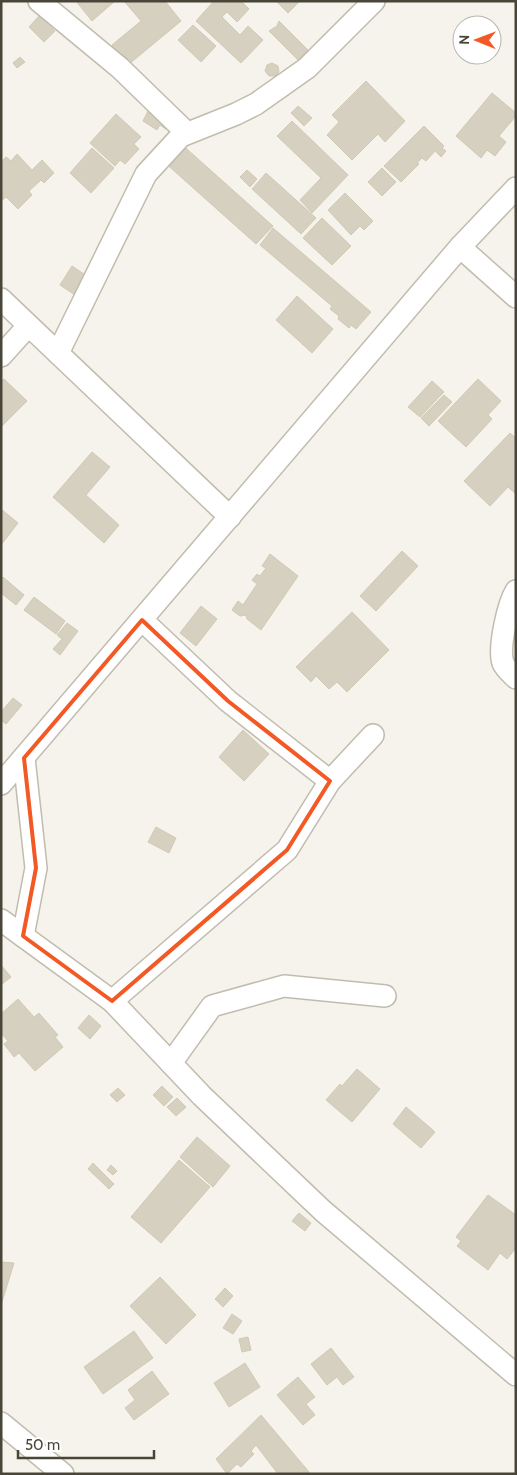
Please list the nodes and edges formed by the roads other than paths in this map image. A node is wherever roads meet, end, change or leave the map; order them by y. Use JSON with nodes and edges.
{"nodes":[{"id":1,"x":38,"y":1,"type":"edge"},
{"id":2,"x":374,"y":1,"type":"edge"},
{"id":3,"x":187,"y":133,"type":"junction"},
{"id":4,"x":516,"y":188,"type":"edge"},
{"id":5,"x":460,"y":247,"type":"junction"},
{"id":6,"x":516,"y":297,"type":"edge"},
{"id":7,"x":1,"y":299,"type":"edge"},
{"id":8,"x":28,"y":326,"type":"junction"},
{"id":9,"x":58,"y":353,"type":"junction"},
{"id":10,"x":1,"y":356,"type":"edge"},
{"id":11,"x":230,"y":517,"type":"junction"},
{"id":12,"x":516,"y":590,"type":"edge"},
{"id":13,"x":142,"y":620,"type":"junction"},
{"id":14,"x":516,"y":678,"type":"edge"},
{"id":15,"x":373,"y":734,"type":"dead end"},
{"id":16,"x":24,"y":758,"type":"junction"},
{"id":17,"x":330,"y":781,"type":"junction"},
{"id":18,"x":1,"y":784,"type":"edge"},
{"id":19,"x":1,"y":920,"type":"edge"},
{"id":20,"x":23,"y":936,"type":"junction"},
{"id":21,"x":385,"y":996,"type":"dead end"},
{"id":22,"x":112,"y":1001,"type":"junction"},
{"id":23,"x":171,"y":1063,"type":"junction"},
{"id":24,"x":516,"y":1375,"type":"edge"},
{"id":25,"x":1,"y":1423,"type":"edge"},
{"id":26,"x":64,"y":1474,"type":"edge"}],
"edges":[{"from":1,"to":3,"type":"street"},
{"from":2,"to":3,"type":"street"},
{"from":3,"to":9,"type":"street"},
{"from":4,"to":5,"type":"street"},
{"from":5,"to":6,"type":"street"},
{"from":5,"to":11,"type":"street"},
{"from":7,"to":8,"type":"street"},
{"from":8,"to":9,"type":"street"},
{"from":8,"to":10,"type":"street"},
{"from":9,"to":11,"type":"street"},
{"from":11,"to":13,"type":"street"},
{"from":12,"to":14,"type":"street"},
{"from":13,"to":16,"type":"street"},
{"from":13,"to":17,"type":"street"},
{"from":15,"to":17,"type":"street"},
{"from":16,"to":18,"type":"street"},
{"from":16,"to":20,"type":"street"},
{"from":17,"to":22,"type":"street"},
{"from":19,"to":20,"type":"street"},
{"from":20,"to":22,"type":"street"},
{"from":21,"to":23,"type":"street"},
{"from":22,"to":23,"type":"street"},
{"from":23,"to":24,"type":"street"},
{"from":25,"to":26,"type":"street"}]}
